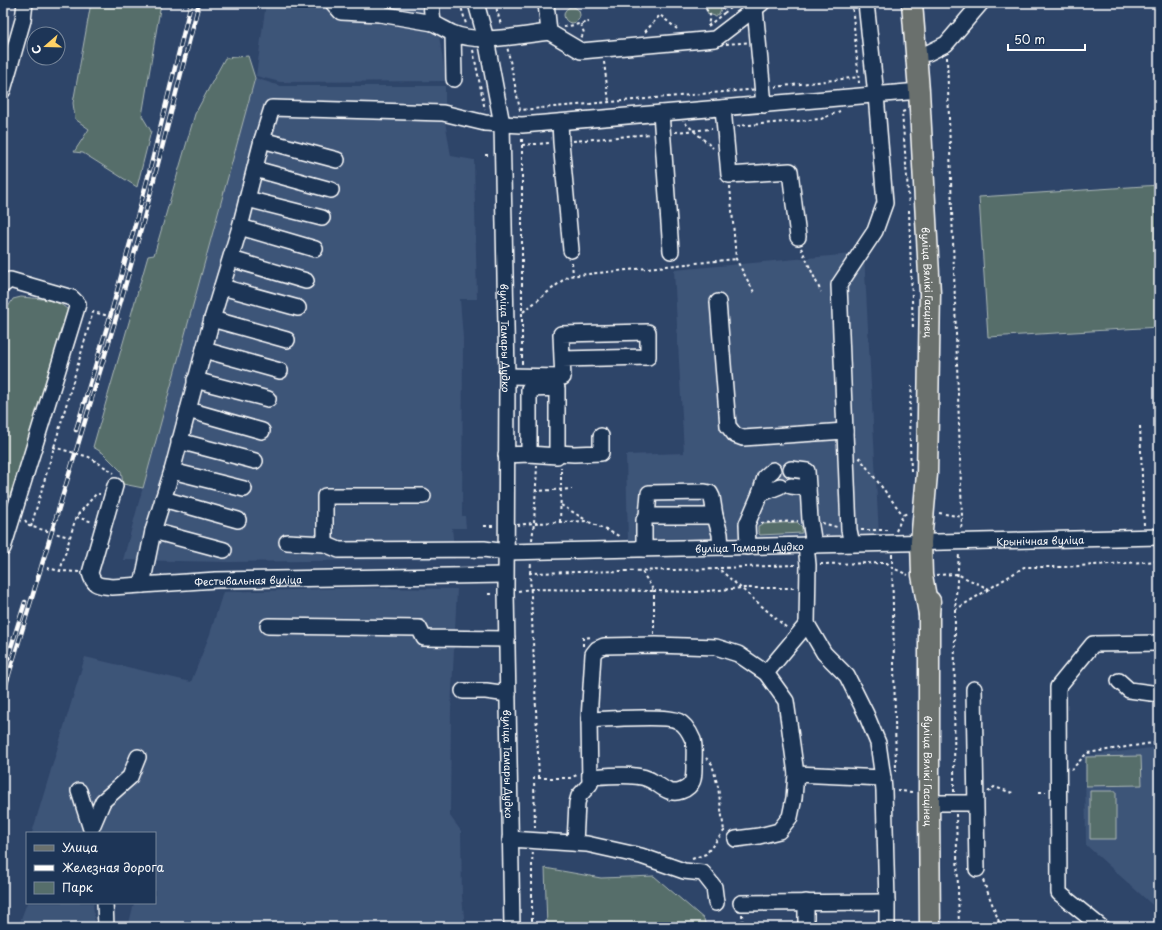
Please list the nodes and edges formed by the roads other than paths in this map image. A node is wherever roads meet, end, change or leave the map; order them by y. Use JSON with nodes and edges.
{"nodes":[{"id":1,"x":25,"y":3,"type":"edge"},
{"id":2,"x":333,"y":3,"type":"edge"},
{"id":3,"x":431,"y":3,"type":"edge"},
{"id":4,"x":476,"y":3,"type":"edge"},
{"id":5,"x":546,"y":3,"type":"edge"},
{"id":6,"x":866,"y":3,"type":"edge"},
{"id":7,"x":912,"y":3,"type":"edge"},
{"id":8,"x":981,"y":3,"type":"edge"},
{"id":9,"x":759,"y":5,"type":"edge"},
{"id":10,"x":379,"y":8,"type":"edge"},
{"id":11,"x":433,"y":23,"type":"junction"},
{"id":12,"x":549,"y":32,"type":"junction"},
{"id":13,"x":453,"y":34,"type":"junction"},
{"id":14,"x":486,"y":39,"type":"junction"},
{"id":15,"x":917,"y":54,"type":"junction"},
{"id":16,"x":454,"y":79,"type":"dead end"},
{"id":17,"x":3,"y":90,"type":"edge"},
{"id":18,"x":919,"y":92,"type":"junction"},
{"id":19,"x":876,"y":95,"type":"junction"},
{"id":20,"x":764,"y":105,"type":"junction"},
{"id":21,"x":724,"y":108,"type":"junction"},
{"id":22,"x":666,"y":113,"type":"junction"},
{"id":23,"x":560,"y":122,"type":"junction"},
{"id":24,"x":502,"y":124,"type":"junction"},
{"id":25,"x":262,"y":140,"type":"junction"},
{"id":26,"x":337,"y":160,"type":"dead end"},
{"id":27,"x":255,"y":169,"type":"junction"},
{"id":28,"x":331,"y":190,"type":"dead end"},
{"id":29,"x":247,"y":199,"type":"junction"},
{"id":30,"x":322,"y":218,"type":"dead end"},
{"id":31,"x":240,"y":227,"type":"junction"},
{"id":32,"x":798,"y":237,"type":"road end"},
{"id":33,"x":315,"y":249,"type":"dead end"},
{"id":34,"x":571,"y":250,"type":"dead end"},
{"id":35,"x":671,"y":251,"type":"dead end"},
{"id":36,"x":231,"y":259,"type":"junction"},
{"id":37,"x":5,"y":280,"type":"edge"},
{"id":38,"x":306,"y":281,"type":"dead end"},
{"id":39,"x":222,"y":287,"type":"junction"},
{"id":40,"x":718,"y":302,"type":"dead end"},
{"id":41,"x":298,"y":308,"type":"dead end"},
{"id":42,"x":212,"y":319,"type":"junction"},
{"id":43,"x":287,"y":340,"type":"dead end"},
{"id":44,"x":204,"y":350,"type":"junction"},
{"id":45,"x":562,"y":359,"type":"junction"},
{"id":46,"x":280,"y":370,"type":"dead end"},
{"id":47,"x":512,"y":376,"type":"junction"},
{"id":48,"x":196,"y":380,"type":"junction"},
{"id":49,"x":268,"y":399,"type":"dead end"},
{"id":50,"x":188,"y":410,"type":"junction"},
{"id":51,"x":845,"y":430,"type":"junction"},
{"id":52,"x":262,"y":431,"type":"dead end"},
{"id":53,"x":601,"y":436,"type":"dead end"},
{"id":54,"x":179,"y":441,"type":"junction"},
{"id":55,"x":533,"y":454,"type":"junction"},
{"id":56,"x":557,"y":454,"type":"junction"},
{"id":57,"x":506,"y":455,"type":"junction"},
{"id":58,"x":255,"y":460,"type":"dead end"},
{"id":59,"x":172,"y":471,"type":"junction"},
{"id":60,"x":114,"y":489,"type":"road end"},
{"id":61,"x":244,"y":489,"type":"dead end"},
{"id":62,"x":423,"y":496,"type":"dead end"},
{"id":63,"x":163,"y":500,"type":"junction"},
{"id":64,"x":646,"y":516,"type":"junction"},
{"id":65,"x":715,"y":516,"type":"junction"},
{"id":66,"x":238,"y":520,"type":"dead end"},
{"id":67,"x":154,"y":530,"type":"junction"},
{"id":68,"x":1152,"y":537,"type":"edge"},
{"id":69,"x":287,"y":542,"type":"dead end"},
{"id":70,"x":928,"y":542,"type":"junction"},
{"id":71,"x":325,"y":544,"type":"junction"},
{"id":72,"x":852,"y":544,"type":"junction"},
{"id":73,"x":810,"y":545,"type":"junction"},
{"id":74,"x":721,"y":547,"type":"junction"},
{"id":75,"x":748,"y":547,"type":"junction"},
{"id":76,"x":3,"y":548,"type":"edge"},
{"id":77,"x":644,"y":549,"type":"junction"},
{"id":78,"x":224,"y":550,"type":"dead end"},
{"id":79,"x":506,"y":552,"type":"junction"},
{"id":80,"x":505,"y":575,"type":"junction"},
{"id":81,"x":142,"y":585,"type":"junction"},
{"id":82,"x":808,"y":624,"type":"junction"},
{"id":83,"x":268,"y":626,"type":"dead end"},
{"id":84,"x":507,"y":638,"type":"junction"},
{"id":85,"x":1159,"y":643,"type":"edge"},
{"id":86,"x":766,"y":673,"type":"junction"},
{"id":87,"x":1119,"y":681,"type":"dead end"},
{"id":88,"x":974,"y":689,"type":"dead end"},
{"id":89,"x":463,"y":690,"type":"dead end"},
{"id":90,"x":508,"y":694,"type":"junction"},
{"id":91,"x":1159,"y":694,"type":"edge"},
{"id":92,"x":589,"y":720,"type":"junction"},
{"id":93,"x":138,"y":757,"type":"dead end"},
{"id":94,"x":796,"y":774,"type":"junction"},
{"id":95,"x":586,"y":775,"type":"junction"},
{"id":96,"x":889,"y":777,"type":"junction"},
{"id":97,"x":79,"y":791,"type":"dead end"},
{"id":98,"x":929,"y":803,"type":"junction"},
{"id":99,"x":975,"y":803,"type":"junction"},
{"id":100,"x":92,"y":831,"type":"edge"},
{"id":101,"x":730,"y":835,"type":"road end"},
{"id":102,"x":510,"y":839,"type":"junction"},
{"id":103,"x":575,"y":843,"type":"junction"},
{"id":104,"x":976,"y":869,"type":"road end"},
{"id":105,"x":806,"y":902,"type":"junction"},
{"id":106,"x":887,"y":902,"type":"junction"},
{"id":107,"x":716,"y":903,"type":"dead end"},
{"id":108,"x":741,"y":903,"type":"dead end"},
{"id":109,"x":105,"y":904,"type":"edge"},
{"id":110,"x":106,"y":927,"type":"edge"},
{"id":111,"x":512,"y":927,"type":"edge"},
{"id":112,"x":806,"y":927,"type":"edge"},
{"id":113,"x":887,"y":927,"type":"edge"},
{"id":114,"x":930,"y":927,"type":"edge"},
{"id":115,"x":1101,"y":927,"type":"edge"}],
"edges":[{"from":1,"to":17,"type":"street"},
{"from":2,"to":10,"type":"street"},
{"from":3,"to":11,"type":"street"},
{"from":4,"to":14,"type":"street","name":"вуліца Тамары Дудко"},
{"from":5,"to":12,"type":"street"},
{"from":6,"to":19,"type":"street"},
{"from":7,"to":15,"type":"main road","name":"вуліца Вялікі Гасцінец"},
{"from":8,"to":15,"type":"street"},
{"from":9,"to":12,"type":"street"},
{"from":9,"to":20,"type":"street"},
{"from":10,"to":11,"type":"street"},
{"from":11,"to":13,"type":"street"},
{"from":12,"to":14,"type":"street"},
{"from":13,"to":14,"type":"street"},
{"from":13,"to":16,"type":"street"},
{"from":14,"to":24,"type":"street","name":"вуліца Тамары Дудко"},
{"from":15,"to":18,"type":"main road","name":"вуліца Вялікі Гасцінец"},
{"from":18,"to":19,"type":"street"},
{"from":18,"to":70,"type":"main road","name":"вуліца Вялікі Гасцінец"},
{"from":19,"to":20,"type":"street"},
{"from":19,"to":51,"type":"street"},
{"from":20,"to":21,"type":"street"},
{"from":21,"to":22,"type":"street"},
{"from":21,"to":32,"type":"street"},
{"from":22,"to":23,"type":"street"},
{"from":22,"to":35,"type":"street"},
{"from":23,"to":24,"type":"street"},
{"from":23,"to":34,"type":"street"},
{"from":24,"to":25,"type":"street"},
{"from":24,"to":47,"type":"street","name":"вуліца Тамары Дудко"},
{"from":25,"to":26,"type":"street"},
{"from":25,"to":27,"type":"street"},
{"from":27,"to":28,"type":"street"},
{"from":27,"to":29,"type":"street"},
{"from":29,"to":30,"type":"street"},
{"from":29,"to":31,"type":"street"},
{"from":31,"to":33,"type":"street"},
{"from":31,"to":36,"type":"street"},
{"from":36,"to":38,"type":"street"},
{"from":36,"to":39,"type":"street"},
{"from":37,"to":76,"type":"street"},
{"from":39,"to":41,"type":"street"},
{"from":39,"to":42,"type":"street"},
{"from":40,"to":51,"type":"street"},
{"from":42,"to":43,"type":"street"},
{"from":42,"to":44,"type":"street"},
{"from":44,"to":46,"type":"street"},
{"from":44,"to":48,"type":"street"},
{"from":45,"to":45,"type":"street"},
{"from":45,"to":47,"type":"street"},
{"from":47,"to":57,"type":"street","name":"вуліца Тамары Дудко"},
{"from":48,"to":49,"type":"street"},
{"from":48,"to":50,"type":"street"},
{"from":50,"to":52,"type":"street"},
{"from":50,"to":54,"type":"street"},
{"from":51,"to":72,"type":"street"},
{"from":53,"to":56,"type":"street"},
{"from":54,"to":58,"type":"street"},
{"from":54,"to":59,"type":"street"},
{"from":55,"to":56,"type":"street"},
{"from":55,"to":56,"type":"street"},
{"from":55,"to":57,"type":"street"},
{"from":57,"to":79,"type":"street","name":"вуліца Тамары Дудко"},
{"from":59,"to":61,"type":"street"},
{"from":59,"to":63,"type":"street"},
{"from":60,"to":81,"type":"street","name":"Фестывальная вуліца"},
{"from":62,"to":71,"type":"street"},
{"from":63,"to":66,"type":"street"},
{"from":63,"to":67,"type":"street"},
{"from":64,"to":65,"type":"street"},
{"from":64,"to":65,"type":"street"},
{"from":64,"to":77,"type":"street"},
{"from":65,"to":74,"type":"street"},
{"from":67,"to":78,"type":"street"},
{"from":67,"to":81,"type":"street"},
{"from":68,"to":70,"type":"street","name":"Крынічная вуліца"},
{"from":69,"to":71,"type":"street"},
{"from":70,"to":72,"type":"street","name":"вуліца Тамары Дудко"},
{"from":70,"to":98,"type":"main road","name":"вуліца Вялікі Гасцінец"},
{"from":71,"to":79,"type":"street"},
{"from":72,"to":73,"type":"street","name":"вуліца Тамары Дудко"},
{"from":73,"to":75,"type":"street","name":"вуліца Тамары Дудко"},
{"from":73,"to":75,"type":"street"},
{"from":73,"to":82,"type":"street"},
{"from":74,"to":75,"type":"street","name":"вуліца Тамары Дудко"},
{"from":74,"to":77,"type":"street","name":"вуліца Тамары Дудко"},
{"from":77,"to":79,"type":"street","name":"вуліца Тамары Дудко"},
{"from":79,"to":80,"type":"street","name":"вуліца Тамары Дудко"},
{"from":80,"to":81,"type":"street","name":"Фестывальная вуліца"},
{"from":80,"to":84,"type":"street","name":"вуліца Тамары Дудко"},
{"from":82,"to":86,"type":"street"},
{"from":82,"to":96,"type":"street"},
{"from":83,"to":84,"type":"street"},
{"from":84,"to":90,"type":"street","name":"вуліца Тамары Дудко"},
{"from":85,"to":115,"type":"street"},
{"from":86,"to":92,"type":"street"},
{"from":86,"to":94,"type":"street"},
{"from":87,"to":91,"type":"street"},
{"from":88,"to":99,"type":"street"},
{"from":89,"to":90,"type":"street"},
{"from":90,"to":102,"type":"street","name":"вуліца Тамары Дудко"},
{"from":92,"to":95,"type":"street"},
{"from":92,"to":95,"type":"street"},
{"from":93,"to":100,"type":"street"},
{"from":94,"to":96,"type":"street"},
{"from":94,"to":101,"type":"street"},
{"from":95,"to":103,"type":"street"},
{"from":96,"to":106,"type":"street"},
{"from":97,"to":100,"type":"street"},
{"from":98,"to":99,"type":"street"},
{"from":98,"to":114,"type":"main road","name":"вуліца Вялікі Гасцінец"},
{"from":99,"to":104,"type":"street"},
{"from":102,"to":103,"type":"street"},
{"from":102,"to":111,"type":"street","name":"вуліца Тамары Дудко"},
{"from":103,"to":107,"type":"street"},
{"from":105,"to":106,"type":"street"},
{"from":105,"to":108,"type":"street"},
{"from":105,"to":112,"type":"street"},
{"from":106,"to":113,"type":"street"},
{"from":109,"to":110,"type":"street"}]}
